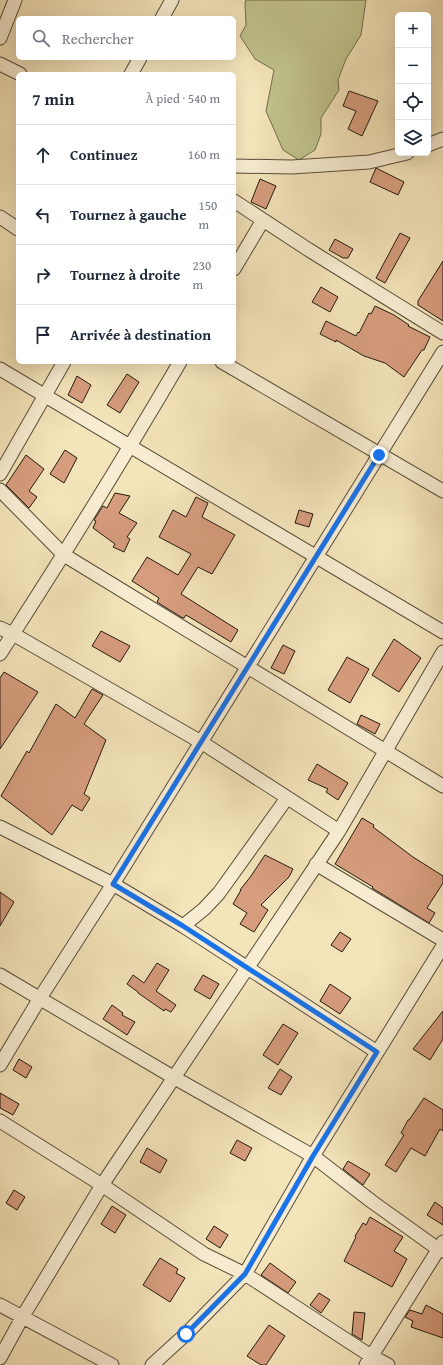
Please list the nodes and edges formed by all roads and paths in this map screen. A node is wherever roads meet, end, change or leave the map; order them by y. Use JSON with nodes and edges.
{"nodes":[{"id":1,"x":15,"y":0,"type":"edge"},
{"id":2,"x":172,"y":0,"type":"edge"},
{"id":3,"x":163,"y":16,"type":"edge"},
{"id":4,"x":0,"y":38,"type":"edge"},
{"id":5,"x":139,"y":60,"type":"edge"},
{"id":6,"x":0,"y":64,"type":"edge"},
{"id":7,"x":16,"y":72,"type":"edge"},
{"id":8,"x":132,"y":72,"type":"edge"},
{"id":9,"x":443,"y":139,"type":"edge"},
{"id":10,"x":431,"y":144,"type":"edge"},
{"id":11,"x":395,"y":156,"type":"edge"},
{"id":12,"x":236,"y":166,"type":"edge"},
{"id":13,"x":236,"y":202,"type":"edge"},
{"id":14,"x":0,"y":217,"type":"edge"},
{"id":15,"x":263,"y":220,"type":"junction"},
{"id":16,"x":16,"y":228,"type":"edge"},
{"id":17,"x":236,"y":266,"type":"edge"},
{"id":18,"x":443,"y":333,"type":"edge"},
{"id":19,"x":443,"y":352,"type":"edge"},
{"id":20,"x":63,"y":364,"type":"edge"},
{"id":21,"x":179,"y":364,"type":"edge"},
{"id":22,"x":225,"y":364,"type":"edge"},
{"id":23,"x":0,"y":369,"type":"edge"},
{"id":24,"x":45,"y":395,"type":"junction"},
{"id":25,"x":131,"y":446,"type":"junction"},
{"id":26,"x":379,"y":455,"type":"junction"},
{"id":27,"x":0,"y":474,"type":"edge"},
{"id":28,"x":0,"y":490,"type":"edge"},
{"id":29,"x":443,"y":491,"type":"edge"},
{"id":30,"x":64,"y":555,"type":"junction"},
{"id":31,"x":316,"y":556,"type":"junction"},
{"id":32,"x":0,"y":628,"type":"edge"},
{"id":33,"x":443,"y":632,"type":"edge"},
{"id":34,"x":13,"y":634,"type":"junction"},
{"id":35,"x":443,"y":652,"type":"edge"},
{"id":36,"x":0,"y":654,"type":"edge"},
{"id":37,"x":247,"y":667,"type":"junction"},
{"id":38,"x":201,"y":742,"type":"junction"},
{"id":39,"x":385,"y":751,"type":"junction"},
{"id":40,"x":443,"y":786,"type":"edge"},
{"id":41,"x":288,"y":798,"type":"junction"},
{"id":42,"x":0,"y":827,"type":"edge"},
{"id":43,"x":339,"y":831,"type":"junction"},
{"id":44,"x":316,"y":864,"type":"junction"},
{"id":45,"x":113,"y":884,"type":"junction"},
{"id":46,"x":183,"y":926,"type":"junction"},
{"id":47,"x":443,"y":940,"type":"edge"},
{"id":48,"x":443,"y":946,"type":"edge"},
{"id":49,"x":247,"y":968,"type":"junction"},
{"id":50,"x":0,"y":975,"type":"edge"},
{"id":51,"x":40,"y":998,"type":"junction"},
{"id":52,"x":377,"y":1052,"type":"junction"},
{"id":53,"x":0,"y":1065,"type":"edge"},
{"id":54,"x":173,"y":1078,"type":"junction"},
{"id":55,"x":0,"y":1121,"type":"edge"},
{"id":56,"x":313,"y":1156,"type":"junction"},
{"id":57,"x":102,"y":1185,"type":"junction"},
{"id":58,"x":441,"y":1247,"type":"edge"},
{"id":59,"x":245,"y":1274,"type":"junction"},
{"id":60,"x":0,"y":1305,"type":"edge"},
{"id":61,"x":23,"y":1316,"type":"junction"},
{"id":62,"x":0,"y":1358,"type":"edge"},
{"id":63,"x":368,"y":1361,"type":"edge"},
{"id":64,"x":112,"y":1365,"type":"edge"},
{"id":65,"x":152,"y":1365,"type":"edge"},
{"id":66,"x":388,"y":1365,"type":"edge"}],
"edges":[{"from":1,"to":4,"type":"street"},
{"from":2,"to":3,"type":"street"},
{"from":5,"to":8,"type":"street"},
{"from":6,"to":7,"type":"street"},
{"from":9,"to":10,"type":"street"},
{"from":11,"to":12,"type":"street"},
{"from":13,"to":15,"type":"street"},
{"from":14,"to":16,"type":"street"},
{"from":15,"to":17,"type":"street"},
{"from":15,"to":18,"type":"street"},
{"from":19,"to":26,"type":"street"},
{"from":20,"to":24,"type":"street"},
{"from":21,"to":25,"type":"street"},
{"from":22,"to":26,"type":"street"},
{"from":23,"to":24,"type":"street"},
{"from":24,"to":25,"type":"street"},
{"from":24,"to":27,"type":"street"},
{"from":25,"to":30,"type":"street"},
{"from":25,"to":31,"type":"street"},
{"from":26,"to":29,"type":"street"},
{"from":26,"to":31,"type":"street"},
{"from":28,"to":30,"type":"street"},
{"from":30,"to":34,"type":"street"},
{"from":30,"to":37,"type":"street"},
{"from":31,"to":33,"type":"street"},
{"from":31,"to":37,"type":"street"},
{"from":32,"to":34,"type":"street"},
{"from":34,"to":36,"type":"street"},
{"from":34,"to":38,"type":"street"},
{"from":35,"to":39,"type":"street"},
{"from":37,"to":38,"type":"street"},
{"from":37,"to":39,"type":"street"},
{"from":38,"to":41,"type":"street"},
{"from":38,"to":45,"type":"street"},
{"from":39,"to":40,"type":"street"},
{"from":39,"to":43,"type":"street"},
{"from":41,"to":43,"type":"street"},
{"from":41,"to":46,"type":"street"},
{"from":42,"to":45,"type":"street"},
{"from":43,"to":44,"type":"street"},
{"from":44,"to":47,"type":"street"},
{"from":44,"to":49,"type":"street"},
{"from":45,"to":46,"type":"street"},
{"from":45,"to":51,"type":"street"},
{"from":46,"to":49,"type":"street"},
{"from":48,"to":52,"type":"street"},
{"from":49,"to":52,"type":"street"},
{"from":49,"to":54,"type":"street"},
{"from":50,"to":51,"type":"street"},
{"from":51,"to":53,"type":"street"},
{"from":51,"to":54,"type":"street"},
{"from":52,"to":56,"type":"street"},
{"from":54,"to":56,"type":"street"},
{"from":54,"to":57,"type":"street"},
{"from":55,"to":57,"type":"street"},
{"from":56,"to":58,"type":"street"},
{"from":56,"to":59,"type":"street"},
{"from":57,"to":59,"type":"street"},
{"from":57,"to":61,"type":"street"},
{"from":58,"to":63,"type":"street"},
{"from":59,"to":63,"type":"street"},
{"from":59,"to":65,"type":"street"},
{"from":60,"to":61,"type":"street"},
{"from":61,"to":62,"type":"street"},
{"from":61,"to":64,"type":"street"},
{"from":63,"to":66,"type":"street"}]}
